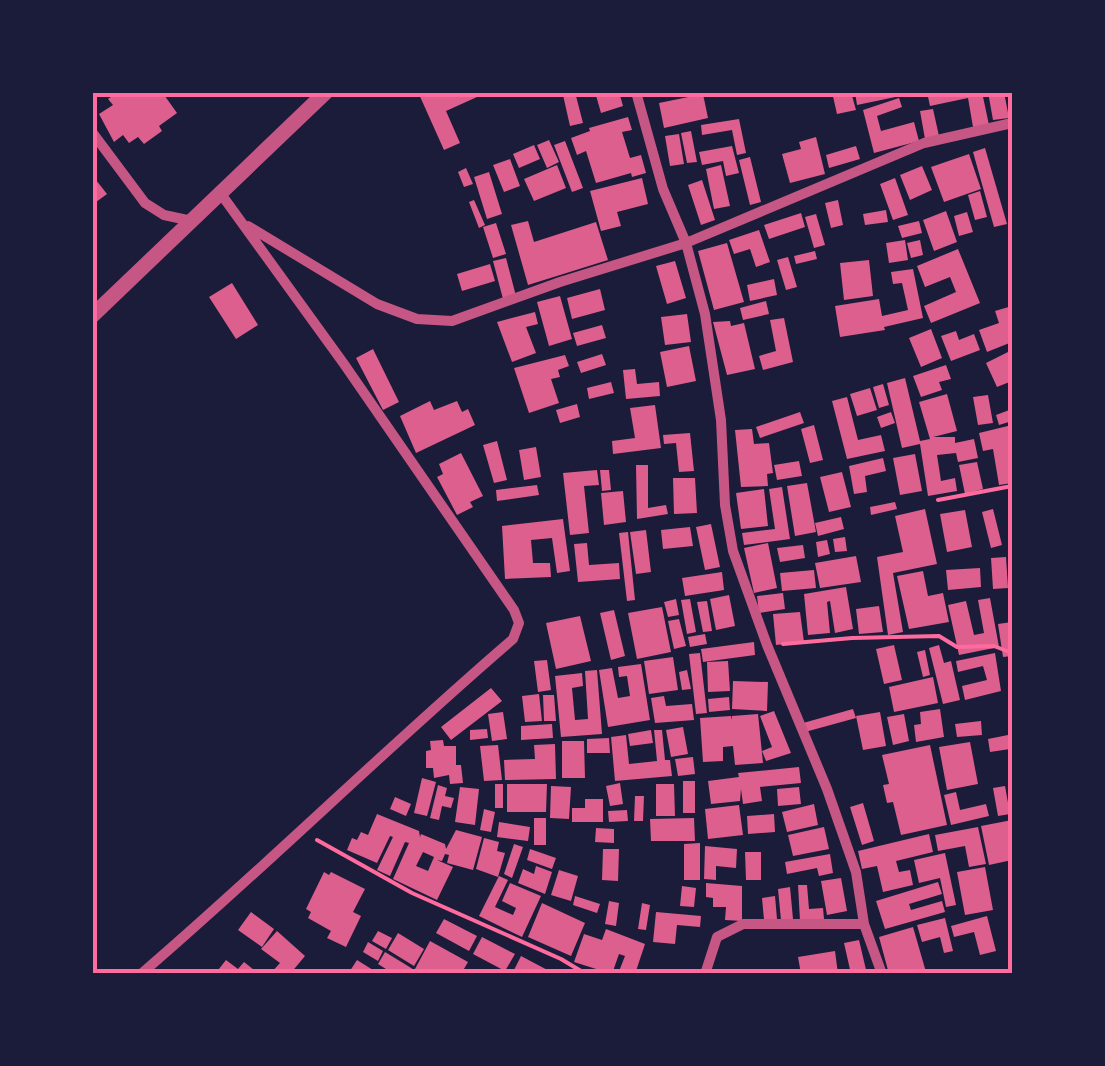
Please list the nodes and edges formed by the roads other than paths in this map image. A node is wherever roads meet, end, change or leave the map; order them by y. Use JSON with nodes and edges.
{"nodes":[{"id":1,"x":326,"y":92,"type":"edge"},
{"id":2,"x":636,"y":92,"type":"edge"},
{"id":3,"x":1012,"y":123,"type":"edge"},
{"id":4,"x":92,"y":132,"type":"edge"},
{"id":5,"x":222,"y":194,"type":"junction"},
{"id":6,"x":193,"y":221,"type":"junction"},
{"id":7,"x":242,"y":223,"type":"junction"},
{"id":8,"x":686,"y":243,"type":"junction"},
{"id":9,"x":92,"y":316,"type":"edge"},
{"id":10,"x":864,"y":924,"type":"junction"},
{"id":11,"x":142,"y":973,"type":"edge"},
{"id":12,"x":705,"y":974,"type":"edge"},
{"id":13,"x":882,"y":974,"type":"edge"}],
"edges":[{"from":1,"to":5,"type":"street"},
{"from":2,"to":8,"type":"street"},
{"from":3,"to":8,"type":"street"},
{"from":4,"to":6,"type":"street"},
{"from":5,"to":6,"type":"street"},
{"from":5,"to":7,"type":"street"},
{"from":6,"to":9,"type":"street"},
{"from":7,"to":8,"type":"street"},
{"from":7,"to":11,"type":"street"},
{"from":8,"to":10,"type":"street"},
{"from":10,"to":12,"type":"street"},
{"from":10,"to":13,"type":"street"}]}
